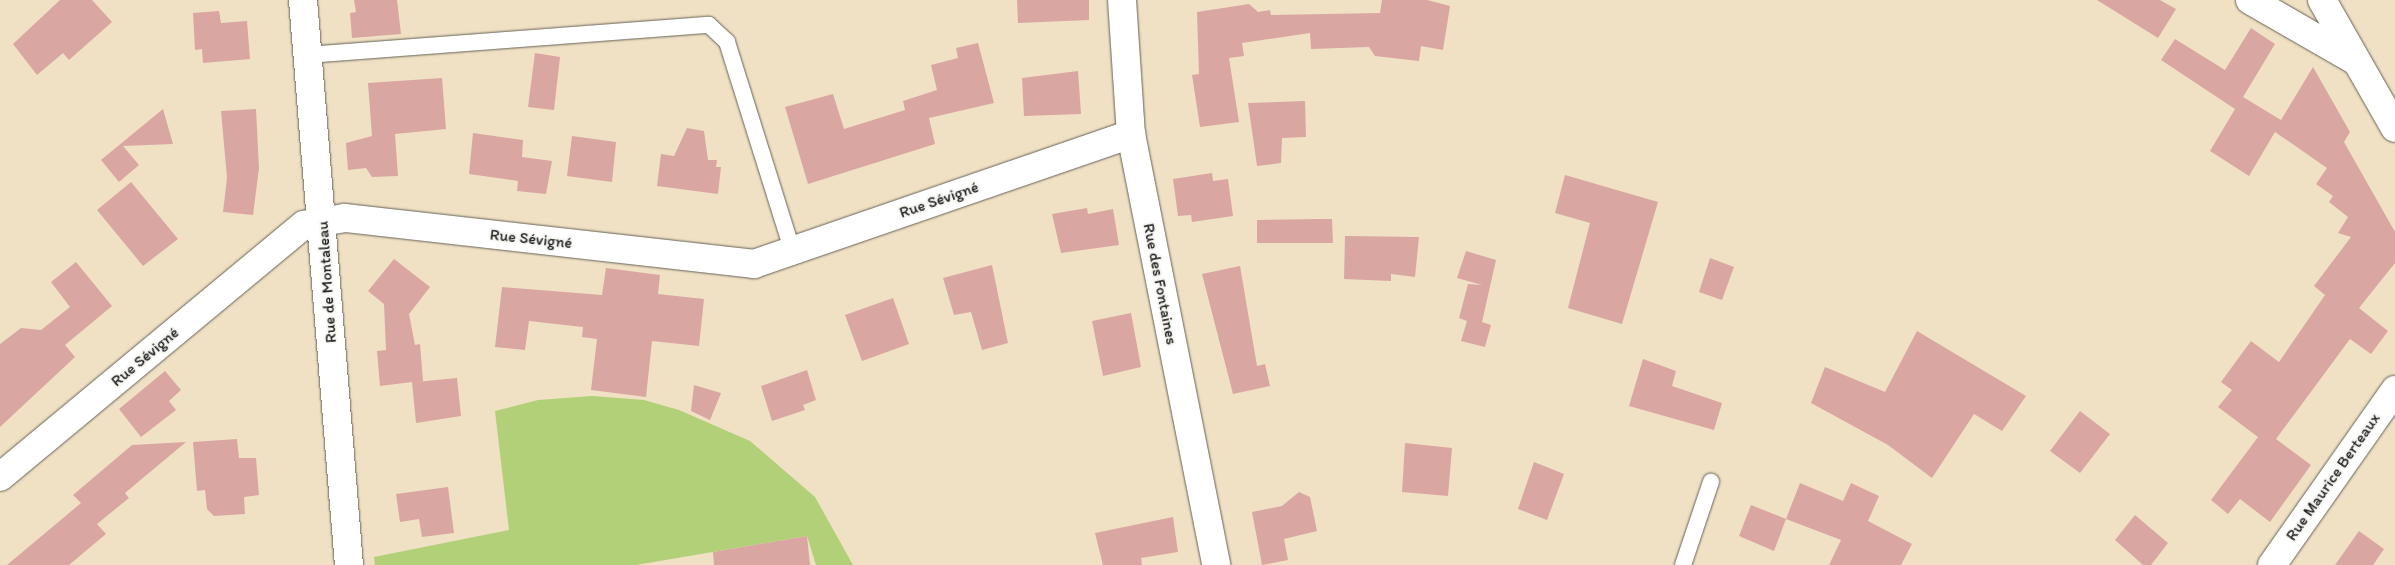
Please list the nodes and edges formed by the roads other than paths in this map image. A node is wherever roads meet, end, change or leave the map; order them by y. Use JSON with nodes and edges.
{"nodes":[{"id":1,"x":303,"y":0,"type":"edge"},
{"id":2,"x":1122,"y":0,"type":"edge"},
{"id":3,"x":2250,"y":0,"type":"edge"},
{"id":4,"x":2322,"y":0,"type":"edge"},
{"id":5,"x":307,"y":55,"type":"junction"},
{"id":6,"x":2356,"y":61,"type":"junction"},
{"id":7,"x":2395,"y":128,"type":"edge"},
{"id":8,"x":1132,"y":134,"type":"junction"},
{"id":9,"x":322,"y":222,"type":"junction"},
{"id":10,"x":792,"y":250,"type":"junction"},
{"id":11,"x":2395,"y":390,"type":"edge"},
{"id":12,"x":0,"y":477,"type":"edge"},
{"id":13,"x":1711,"y":482,"type":"dead end"},
{"id":14,"x":349,"y":565,"type":"edge"},
{"id":15,"x":1216,"y":565,"type":"edge"},
{"id":16,"x":1683,"y":565,"type":"edge"},
{"id":17,"x":2272,"y":565,"type":"edge"}],
"edges":[{"from":1,"to":5,"type":"street","name":"Rue de Montaleau"},
{"from":2,"to":8,"type":"street","name":"Rue des Fontaines"},
{"from":3,"to":6,"type":"street"},
{"from":4,"to":6,"type":"street"},
{"from":5,"to":9,"type":"street","name":"Rue de Montaleau"},
{"from":5,"to":10,"type":"lane"},
{"from":6,"to":7,"type":"street"},
{"from":8,"to":10,"type":"street","name":"Rue Sévigné"},
{"from":8,"to":15,"type":"street","name":"Rue des Fontaines"},
{"from":9,"to":10,"type":"street","name":"Rue Sévigné"},
{"from":9,"to":12,"type":"street","name":"Rue Sévigné"},
{"from":9,"to":14,"type":"street","name":"Rue de Montaleau"},
{"from":11,"to":17,"type":"street","name":"Rue Maurice Berteaux"},
{"from":13,"to":16,"type":"lane"}]}
